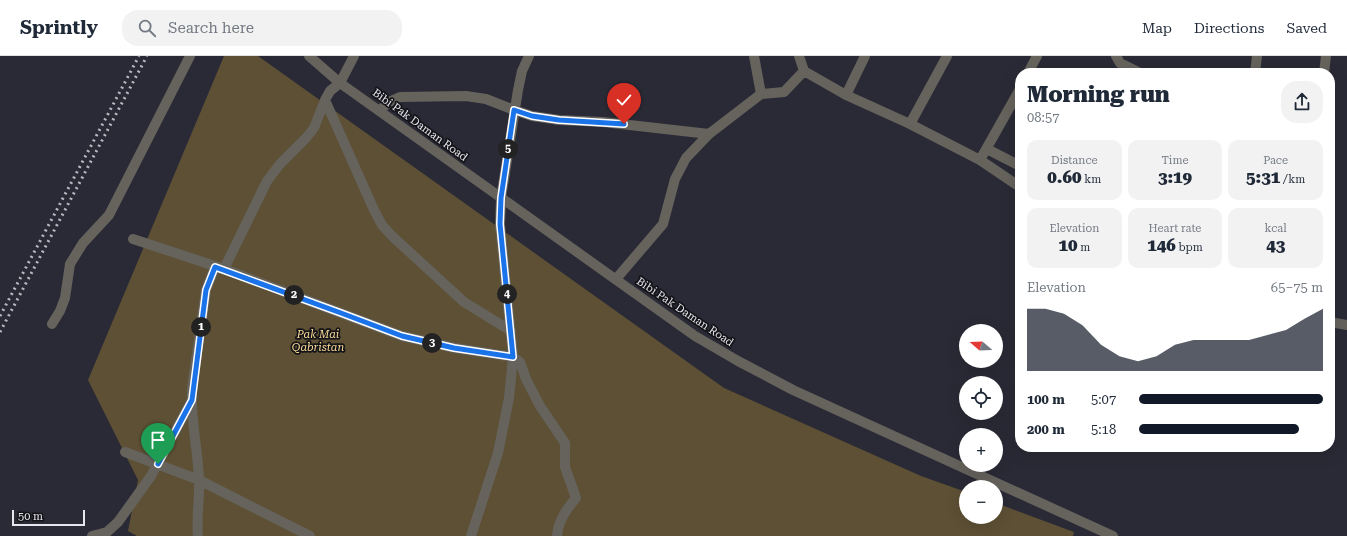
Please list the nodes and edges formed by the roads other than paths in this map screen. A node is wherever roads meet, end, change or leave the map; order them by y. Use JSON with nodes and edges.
{"nodes":[{"id":1,"x":190,"y":56,"type":"edge"},
{"id":2,"x":309,"y":56,"type":"edge"},
{"id":3,"x":354,"y":56,"type":"edge"},
{"id":4,"x":529,"y":56,"type":"edge"},
{"id":5,"x":754,"y":56,"type":"edge"},
{"id":6,"x":799,"y":56,"type":"edge"},
{"id":7,"x":865,"y":56,"type":"edge"},
{"id":8,"x":947,"y":56,"type":"edge"},
{"id":9,"x":1037,"y":56,"type":"edge"},
{"id":10,"x":1116,"y":56,"type":"edge"},
{"id":11,"x":1257,"y":56,"type":"edge"},
{"id":12,"x":1326,"y":56,"type":"edge"},
{"id":13,"x":1031,"y":68,"type":"edge"},
{"id":14,"x":1130,"y":68,"type":"edge"},
{"id":15,"x":1256,"y":68,"type":"edge"},
{"id":16,"x":1325,"y":68,"type":"edge"},
{"id":17,"x":804,"y":71,"type":"junction"},
{"id":18,"x":340,"y":83,"type":"junction"},
{"id":19,"x":761,"y":94,"type":"junction"},
{"id":20,"x":846,"y":95,"type":"junction"},
{"id":21,"x":1015,"y":98,"type":"edge"},
{"id":22,"x":325,"y":100,"type":"junction"},
{"id":23,"x":380,"y":110,"type":"junction"},
{"id":24,"x":514,"y":110,"type":"junction"},
{"id":25,"x":910,"y":124,"type":"junction"},
{"id":26,"x":709,"y":134,"type":"junction"},
{"id":27,"x":986,"y":149,"type":"junction"},
{"id":28,"x":980,"y":160,"type":"junction"},
{"id":29,"x":1015,"y":164,"type":"edge"},
{"id":30,"x":1015,"y":184,"type":"edge"},
{"id":31,"x":501,"y":198,"type":"junction"},
{"id":32,"x":133,"y":239,"type":"dead end"},
{"id":33,"x":220,"y":268,"type":"junction"},
{"id":34,"x":616,"y":280,"type":"junction"},
{"id":35,"x":1335,"y":323,"type":"edge"},
{"id":36,"x":52,"y":324,"type":"dead end"},
{"id":37,"x":1347,"y":325,"type":"edge"},
{"id":38,"x":511,"y":331,"type":"junction"},
{"id":39,"x":513,"y":357,"type":"junction"},
{"id":40,"x":192,"y":400,"type":"junction"},
{"id":41,"x":125,"y":452,"type":"dead end"},
{"id":42,"x":158,"y":464,"type":"junction"},
{"id":43,"x":199,"y":480,"type":"junction"},
{"id":44,"x":92,"y":536,"type":"edge"},
{"id":45,"x":198,"y":536,"type":"edge"},
{"id":46,"x":310,"y":536,"type":"edge"},
{"id":47,"x":471,"y":536,"type":"edge"},
{"id":48,"x":557,"y":536,"type":"edge"},
{"id":49,"x":1113,"y":536,"type":"edge"}],
"edges":[{"from":1,"to":36,"type":"street"},
{"from":2,"to":18,"type":"street","name":"Bibi Pak Daman Road"},
{"from":3,"to":18,"type":"street"},
{"from":4,"to":24,"type":"street"},
{"from":5,"to":19,"type":"street"},
{"from":6,"to":17,"type":"street"},
{"from":7,"to":20,"type":"street"},
{"from":8,"to":25,"type":"street"},
{"from":9,"to":13,"type":"street"},
{"from":10,"to":14,"type":"street"},
{"from":11,"to":15,"type":"street"},
{"from":12,"to":16,"type":"street"},
{"from":17,"to":19,"type":"street"},
{"from":17,"to":20,"type":"street"},
{"from":18,"to":22,"type":"street"},
{"from":18,"to":23,"type":"street","name":"Bibi Pak Daman Road"},
{"from":19,"to":26,"type":"street"},
{"from":20,"to":25,"type":"street"},
{"from":21,"to":27,"type":"street"},
{"from":22,"to":33,"type":"street"},
{"from":22,"to":38,"type":"street"},
{"from":23,"to":24,"type":"street"},
{"from":23,"to":31,"type":"street","name":"Bibi Pak Daman Road"},
{"from":24,"to":26,"type":"street"},
{"from":24,"to":31,"type":"street"},
{"from":25,"to":28,"type":"street"},
{"from":26,"to":34,"type":"street"},
{"from":27,"to":28,"type":"street"},
{"from":27,"to":29,"type":"street"},
{"from":28,"to":30,"type":"street"},
{"from":31,"to":34,"type":"street","name":"Bibi Pak Daman Road"},
{"from":31,"to":38,"type":"street"},
{"from":32,"to":33,"type":"street"},
{"from":33,"to":39,"type":"street"},
{"from":33,"to":40,"type":"street"},
{"from":34,"to":49,"type":"street","name":"Bibi Pak Daman Road"},
{"from":35,"to":37,"type":"street"},
{"from":38,"to":39,"type":"street"},
{"from":39,"to":47,"type":"street"},
{"from":39,"to":48,"type":"street"},
{"from":40,"to":42,"type":"street"},
{"from":40,"to":43,"type":"street"},
{"from":41,"to":42,"type":"street"},
{"from":42,"to":43,"type":"street"},
{"from":42,"to":44,"type":"street"},
{"from":43,"to":45,"type":"street"},
{"from":43,"to":46,"type":"street"}]}
